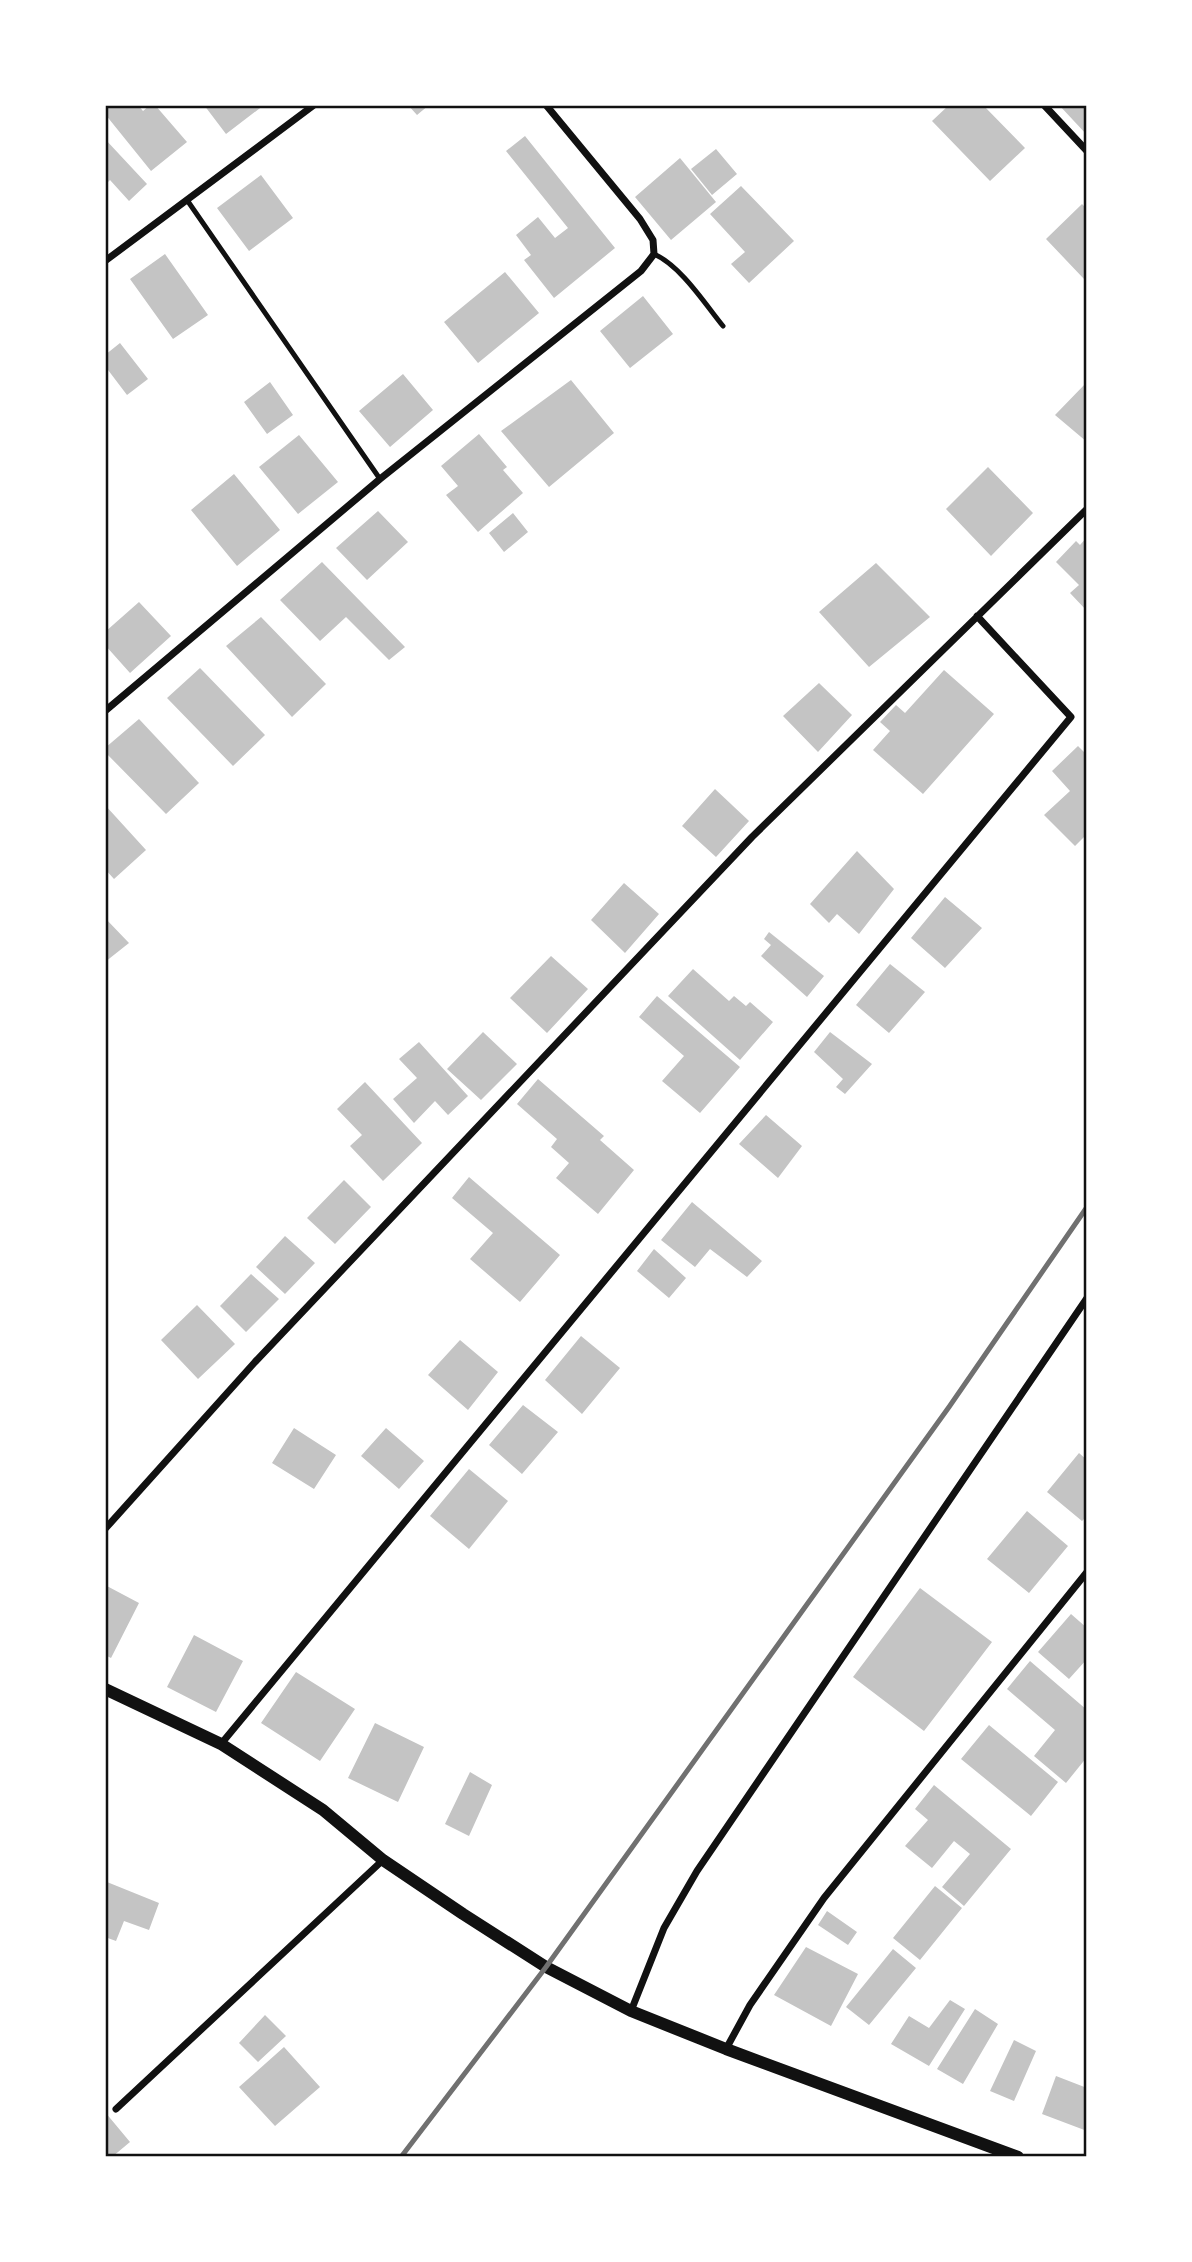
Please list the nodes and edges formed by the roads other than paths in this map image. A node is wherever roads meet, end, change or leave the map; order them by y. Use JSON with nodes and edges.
{"nodes":[{"id":1,"x":314,"y":105,"type":"edge"},
{"id":2,"x":546,"y":105,"type":"edge"},
{"id":3,"x":1044,"y":105,"type":"edge"},
{"id":4,"x":1087,"y":151,"type":"edge"},
{"id":5,"x":187,"y":200,"type":"junction"},
{"id":6,"x":654,"y":254,"type":"junction"},
{"id":7,"x":105,"y":261,"type":"edge"},
{"id":8,"x":723,"y":327,"type":"dead end"},
{"id":9,"x":380,"y":479,"type":"junction"},
{"id":10,"x":1087,"y":509,"type":"edge"},
{"id":11,"x":977,"y":616,"type":"junction"},
{"id":12,"x":105,"y":711,"type":"edge"},
{"id":13,"x":1087,"y":1298,"type":"edge"},
{"id":14,"x":105,"y":1529,"type":"edge"},
{"id":15,"x":1087,"y":1572,"type":"edge"},
{"id":16,"x":105,"y":1689,"type":"edge"},
{"id":17,"x":221,"y":1744,"type":"junction"},
{"id":18,"x":383,"y":1860,"type":"junction"},
{"id":19,"x":631,"y":2011,"type":"junction"},
{"id":20,"x":726,"y":2049,"type":"junction"},
{"id":21,"x":116,"y":2109,"type":"dead end"},
{"id":22,"x":1018,"y":2157,"type":"edge"}],
"edges":[{"from":1,"to":5,"type":"street"},
{"from":2,"to":6,"type":"street"},
{"from":3,"to":4,"type":"street"},
{"from":5,"to":7,"type":"street"},
{"from":5,"to":9,"type":"lane"},
{"from":6,"to":8,"type":"lane"},
{"from":6,"to":9,"type":"street"},
{"from":9,"to":12,"type":"street"},
{"from":10,"to":11,"type":"street"},
{"from":11,"to":14,"type":"street"},
{"from":11,"to":17,"type":"street"},
{"from":13,"to":19,"type":"street"},
{"from":15,"to":20,"type":"street"},
{"from":16,"to":17,"type":"street"},
{"from":17,"to":18,"type":"street"},
{"from":18,"to":19,"type":"street"},
{"from":18,"to":21,"type":"street"},
{"from":19,"to":20,"type":"street"},
{"from":20,"to":22,"type":"street"}]}
